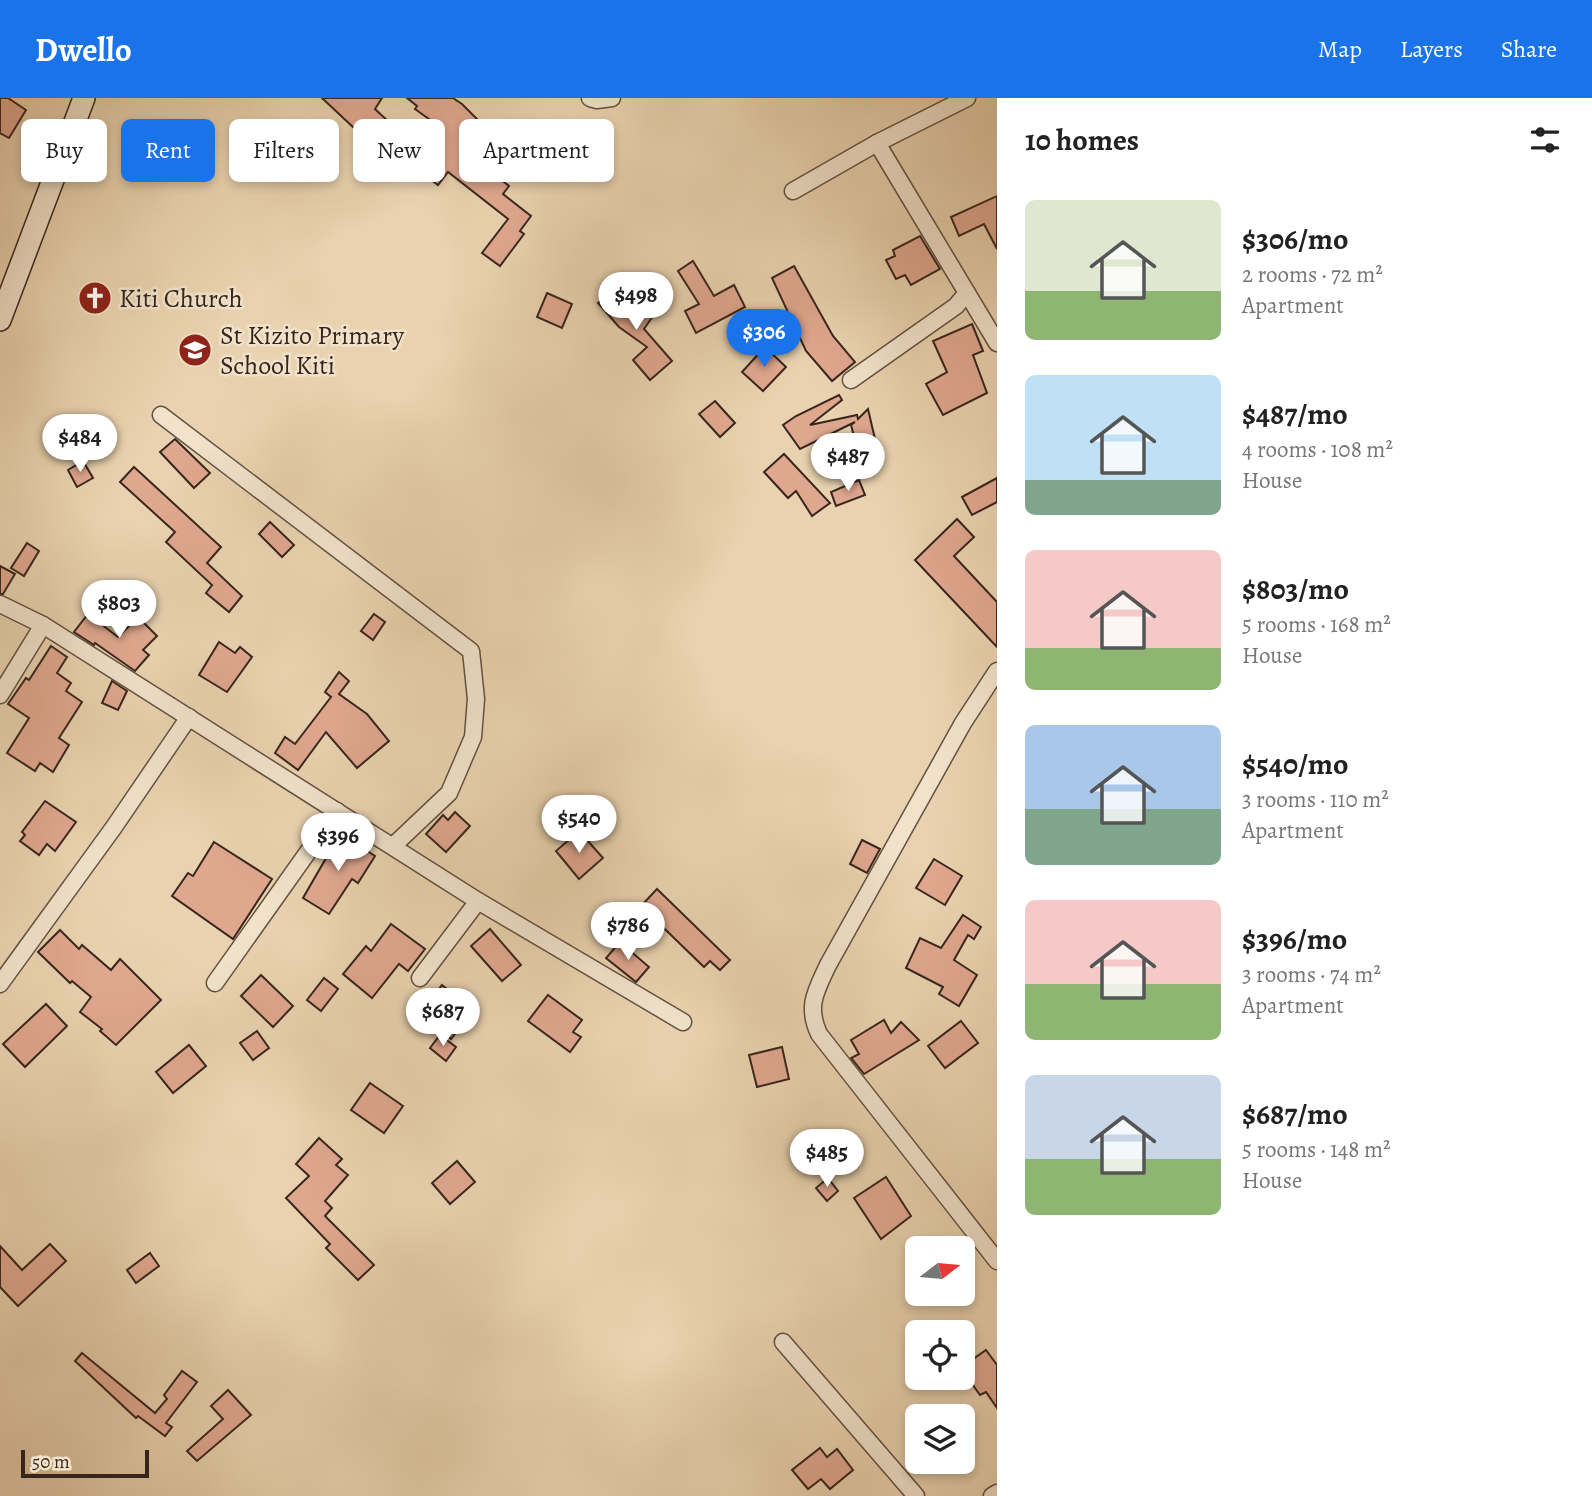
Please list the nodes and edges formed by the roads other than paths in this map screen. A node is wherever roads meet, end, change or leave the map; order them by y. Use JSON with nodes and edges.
{"nodes":[{"id":1,"x":84,"y":98,"type":"edge"},
{"id":2,"x":590,"y":98,"type":"edge"},
{"id":3,"x":611,"y":98,"type":"edge"},
{"id":4,"x":967,"y":98,"type":"edge"},
{"id":5,"x":877,"y":143,"type":"junction"},
{"id":6,"x":793,"y":191,"type":"dead end"},
{"id":7,"x":967,"y":293,"type":"junction"},
{"id":8,"x":0,"y":320,"type":"edge"},
{"id":9,"x":997,"y":343,"type":"edge"},
{"id":10,"x":851,"y":380,"type":"dead end"},
{"id":11,"x":161,"y":415,"type":"dead end"},
{"id":12,"x":0,"y":604,"type":"edge"},
{"id":13,"x":43,"y":625,"type":"junction"},
{"id":14,"x":997,"y":671,"type":"edge"},
{"id":15,"x":0,"y":695,"type":"edge"},
{"id":16,"x":189,"y":717,"type":"junction"},
{"id":17,"x":337,"y":811,"type":"junction"},
{"id":18,"x":393,"y":846,"type":"junction"},
{"id":19,"x":478,"y":901,"type":"junction"},
{"id":20,"x":420,"y":978,"type":"dead end"},
{"id":21,"x":215,"y":983,"type":"dead end"},
{"id":22,"x":0,"y":984,"type":"edge"},
{"id":23,"x":683,"y":1022,"type":"dead end"},
{"id":24,"x":997,"y":1261,"type":"edge"},
{"id":25,"x":783,"y":1342,"type":"dead end"},
{"id":26,"x":997,"y":1493,"type":"edge"},
{"id":27,"x":916,"y":1496,"type":"edge"},
{"id":28,"x":992,"y":1496,"type":"edge"}],
"edges":[{"from":1,"to":8,"type":"street"},
{"from":2,"to":3,"type":"street"},
{"from":4,"to":5,"type":"street"},
{"from":5,"to":6,"type":"street"},
{"from":5,"to":7,"type":"street"},
{"from":7,"to":9,"type":"street"},
{"from":7,"to":10,"type":"street"},
{"from":11,"to":18,"type":"street"},
{"from":12,"to":13,"type":"street"},
{"from":13,"to":15,"type":"street"},
{"from":13,"to":16,"type":"street"},
{"from":14,"to":24,"type":"street"},
{"from":16,"to":17,"type":"street"},
{"from":16,"to":22,"type":"street"},
{"from":17,"to":18,"type":"street"},
{"from":17,"to":21,"type":"street"},
{"from":18,"to":19,"type":"street"},
{"from":19,"to":20,"type":"street"},
{"from":19,"to":23,"type":"street"},
{"from":25,"to":27,"type":"street"},
{"from":26,"to":28,"type":"street"}]}
